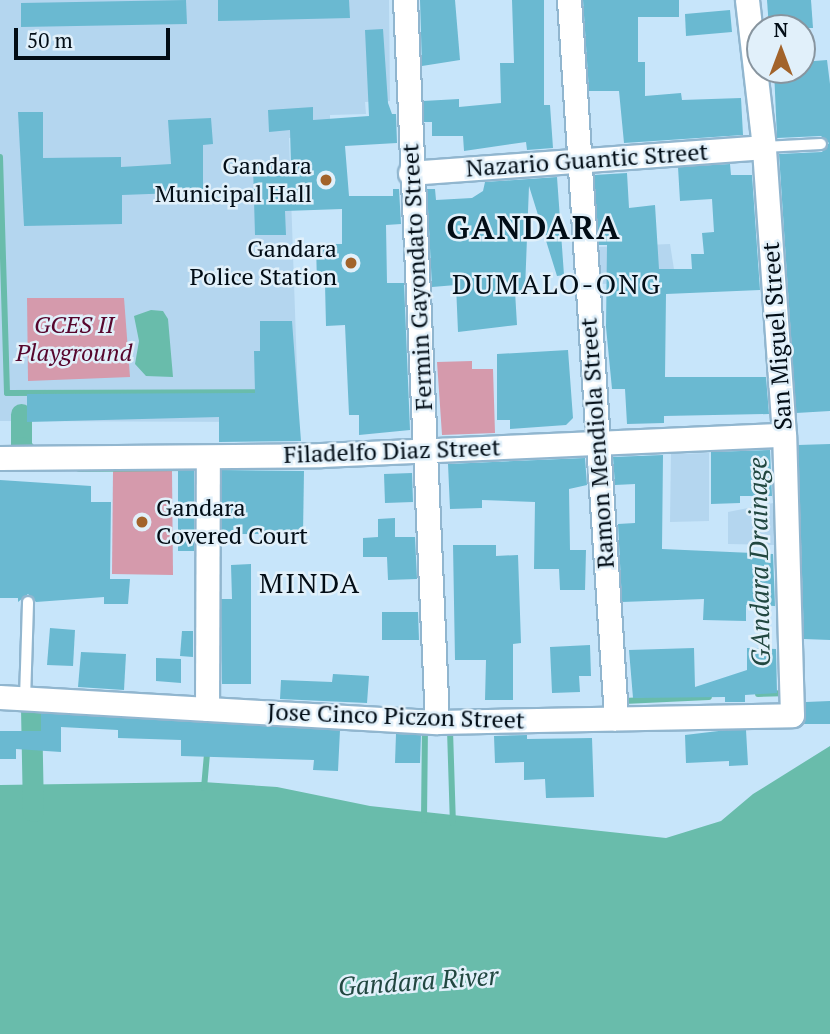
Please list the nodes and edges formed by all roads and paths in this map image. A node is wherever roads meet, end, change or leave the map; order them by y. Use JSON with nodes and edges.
{"nodes":[{"id":1,"x":405,"y":0,"type":"edge"},
{"id":2,"x":569,"y":0,"type":"edge"},
{"id":3,"x":747,"y":0,"type":"edge"},
{"id":4,"x":821,"y":144,"type":"dead end"},
{"id":5,"x":764,"y":147,"type":"junction"},
{"id":6,"x":577,"y":162,"type":"junction"},
{"id":7,"x":410,"y":173,"type":"junction"},
{"id":8,"x":784,"y":435,"type":"junction"},
{"id":9,"x":597,"y":442,"type":"junction"},
{"id":10,"x":428,"y":450,"type":"junction"},
{"id":11,"x":208,"y":457,"type":"junction"},
{"id":12,"x":0,"y":458,"type":"edge"},
{"id":13,"x":28,"y":602,"type":"dead end"},
{"id":14,"x":0,"y":697,"type":"edge"},
{"id":15,"x":25,"y":699,"type":"junction"},
{"id":16,"x":207,"y":709,"type":"junction"},
{"id":17,"x":792,"y":715,"type":"joint"},
{"id":18,"x":616,"y":718,"type":"junction"},
{"id":19,"x":437,"y":722,"type":"junction"}],
"edges":[{"from":1,"to":7,"type":"street","name":"Fermin Gayondato Street"},
{"from":2,"to":6,"type":"street","name":"Ramon Mendiola Street"},
{"from":3,"to":5,"type":"street","name":"San Miguel Street"},
{"from":4,"to":5,"type":"lane"},
{"from":5,"to":6,"type":"street","name":"Nazario Guantic Street"},
{"from":5,"to":8,"type":"street","name":"San Miguel Street"},
{"from":6,"to":7,"type":"street","name":"Nazario Guantic Street"},
{"from":6,"to":9,"type":"street","name":"Ramon Mendiola Street"},
{"from":7,"to":10,"type":"street","name":"Fermin Gayondato Street"},
{"from":8,"to":9,"type":"street","name":"Filadelfo Diaz Street"},
{"from":8,"to":17,"type":"street","name":"San Miguel Street"},
{"from":9,"to":10,"type":"street","name":"Filadelfo Diaz Street"},
{"from":9,"to":18,"type":"street","name":"Ramon Mendiola Street"},
{"from":10,"to":11,"type":"street","name":"Filadelfo Diaz Street"},
{"from":10,"to":19,"type":"street","name":"Fermin Gayondato Street"},
{"from":11,"to":12,"type":"street","name":"Filadelfo Diaz Street"},
{"from":11,"to":16,"type":"street"},
{"from":13,"to":15,"type":"lane"},
{"from":14,"to":15,"type":"street","name":"Jose Cinco Piczon Street"},
{"from":15,"to":16,"type":"street","name":"Jose Cinco Piczon Street"},
{"from":16,"to":19,"type":"street","name":"Jose Cinco Piczon Street"},
{"from":17,"to":18,"type":"street","name":"Jose Cinco Piczon Street"},
{"from":18,"to":19,"type":"street","name":"Jose Cinco Piczon Street"}]}
